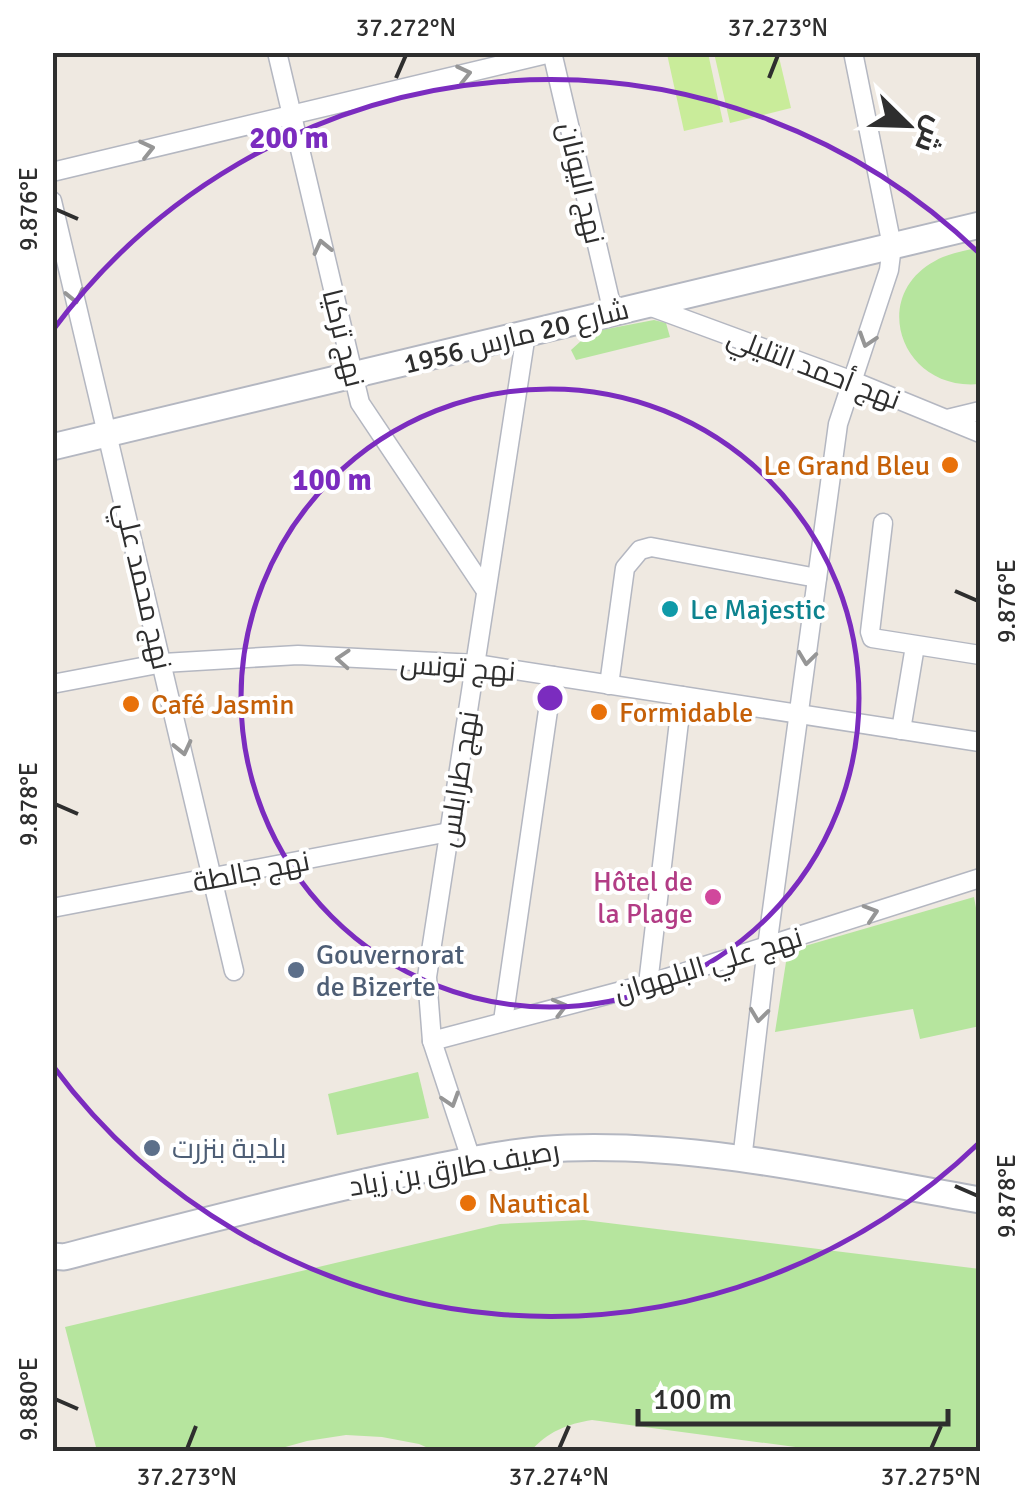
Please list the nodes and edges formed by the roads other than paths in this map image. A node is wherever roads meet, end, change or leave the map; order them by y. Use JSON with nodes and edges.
{"nodes":[{"id":1,"x":277,"y":52,"type":"edge"},
{"id":2,"x":852,"y":52,"type":"edge"},
{"id":3,"x":553,"y":53,"type":"edge"},
{"id":4,"x":292,"y":115,"type":"junction"},
{"id":5,"x":52,"y":172,"type":"edge"},
{"id":6,"x":52,"y":201,"type":"edge"},
{"id":7,"x":980,"y":225,"type":"edge"},
{"id":8,"x":892,"y":246,"type":"junction"},
{"id":9,"x":646,"y":305,"type":"junction"},
{"id":10,"x":613,"y":313,"type":"junction"},
{"id":11,"x":526,"y":334,"type":"junction"},
{"id":12,"x":352,"y":376,"type":"junction"},
{"id":13,"x":853,"y":381,"type":"junction"},
{"id":14,"x":980,"y":411,"type":"edge"},
{"id":15,"x":947,"y":419,"type":"junction"},
{"id":16,"x":980,"y":433,"type":"edge"},
{"id":17,"x":108,"y":434,"type":"junction"},
{"id":18,"x":52,"y":447,"type":"edge"},
{"id":19,"x":883,"y":523,"type":"dead end"},
{"id":20,"x":818,"y":578,"type":"junction"},
{"id":21,"x":486,"y":591,"type":"junction"},
{"id":22,"x":915,"y":646,"type":"junction"},
{"id":23,"x":980,"y":655,"type":"edge"},
{"id":24,"x":162,"y":663,"type":"junction"},
{"id":25,"x":476,"y":664,"type":"junction"},
{"id":26,"x":553,"y":676,"type":"junction"},
{"id":27,"x":52,"y":684,"type":"edge"},
{"id":28,"x":610,"y":685,"type":"junction"},
{"id":29,"x":682,"y":696,"type":"junction"},
{"id":30,"x":800,"y":714,"type":"junction"},
{"id":31,"x":901,"y":730,"type":"junction"},
{"id":32,"x":980,"y":742,"type":"edge"},
{"id":33,"x":449,"y":832,"type":"junction"},
{"id":34,"x":980,"y":878,"type":"edge"},
{"id":35,"x":213,"y":879,"type":"junction"},
{"id":36,"x":52,"y":908,"type":"edge"},
{"id":37,"x":767,"y":947,"type":"junction"},
{"id":38,"x":234,"y":971,"type":"dead end"},
{"id":39,"x":648,"y":984,"type":"junction"},
{"id":40,"x":503,"y":1022,"type":"junction"},
{"id":41,"x":432,"y":1041,"type":"junction"},
{"id":42,"x":471,"y":1160,"type":"junction"},
{"id":43,"x":742,"y":1160,"type":"junction"},
{"id":44,"x":980,"y":1200,"type":"edge"},
{"id":45,"x":53,"y":1258,"type":"edge"}],
"edges":[{"from":1,"to":4,"type":"street","name":"نهج تركيا"},
{"from":2,"to":8,"type":"street"},
{"from":4,"to":3,"type":"street","one_way":true},
{"from":3,"to":10,"type":"street","name":"نهج اليونان"},
{"from":5,"to":4,"type":"street","one_way":true},
{"from":12,"to":4,"type":"street","name":"نهج تركيا","one_way":true},
{"from":6,"to":17,"type":"street","name":"نهج محمد علي","one_way":true},
{"from":7,"to":8,"type":"street","name":"شارع 20 مارس 1956"},
{"from":8,"to":9,"type":"street","name":"شارع 20 مارس 1956"},
{"from":8,"to":13,"type":"street","one_way":true},
{"from":9,"to":10,"type":"street","name":"شارع 20 مارس 1956"},
{"from":9,"to":13,"type":"street","name":"نهج أحمد التليلي"},
{"from":10,"to":11,"type":"street","name":"شارع 20 مارس 1956"},
{"from":11,"to":12,"type":"street","name":"شارع 20 مارس 1956"},
{"from":11,"to":21,"type":"street","name":"نهج طرابلس"},
{"from":12,"to":17,"type":"street","name":"شارع 20 مارس 1956"},
{"from":12,"to":21,"type":"street","name":"نهج تركيا"},
{"from":13,"to":15,"type":"street","name":"نهج أحمد التليلي"},
{"from":13,"to":20,"type":"street"},
{"from":14,"to":15,"type":"street"},
{"from":15,"to":16,"type":"street","name":"نهج أحمد التليلي"},
{"from":17,"to":18,"type":"street","name":"شارع 20 مارس 1956"},
{"from":17,"to":24,"type":"street","name":"نهج محمد علي"},
{"from":19,"to":22,"type":"street"},
{"from":20,"to":28,"type":"street"},
{"from":20,"to":30,"type":"street","one_way":true},
{"from":21,"to":25,"type":"street","name":"نهج طرابلس"},
{"from":22,"to":23,"type":"street"},
{"from":22,"to":31,"type":"street"},
{"from":25,"to":24,"type":"street","name":"نهج تونس","one_way":true},
{"from":24,"to":27,"type":"street","name":"نهج تونس"},
{"from":24,"to":35,"type":"street","name":"نهج محمد علي","one_way":true},
{"from":25,"to":26,"type":"street","name":"نهج تونس"},
{"from":25,"to":33,"type":"street","name":"نهج طرابلس"},
{"from":26,"to":28,"type":"street","name":"نهج تونس"},
{"from":26,"to":40,"type":"street"},
{"from":28,"to":29,"type":"street","name":"نهج تونس"},
{"from":29,"to":30,"type":"street","name":"نهج تونس"},
{"from":29,"to":39,"type":"street"},
{"from":30,"to":31,"type":"street","name":"نهج تونس"},
{"from":30,"to":37,"type":"street"},
{"from":31,"to":32,"type":"street","name":"نهج تونس"},
{"from":33,"to":35,"type":"street","name":"نهج جالطة"},
{"from":33,"to":41,"type":"street","name":"نهج طرابلس"},
{"from":37,"to":34,"type":"street","name":"نهج علي البلهوان","one_way":true},
{"from":35,"to":36,"type":"street","name":"نهج جالطة"},
{"from":35,"to":38,"type":"street","name":"نهج محمد علي"},
{"from":37,"to":39,"type":"street","name":"نهج علي البلهوان"},
{"from":37,"to":43,"type":"street","one_way":true},
{"from":40,"to":39,"type":"street","name":"نهج علي البلهوان","one_way":true},
{"from":40,"to":41,"type":"street","name":"نهج علي البلهوان"},
{"from":41,"to":42,"type":"street","name":"نهج طرابلس","one_way":true},
{"from":42,"to":43,"type":"street","name":"رصيف طارق بن زياد"},
{"from":42,"to":45,"type":"street","name":"رصيف طارق بن زياد"},
{"from":43,"to":44,"type":"street","name":"رصيف طارق بن زياد"}]}
